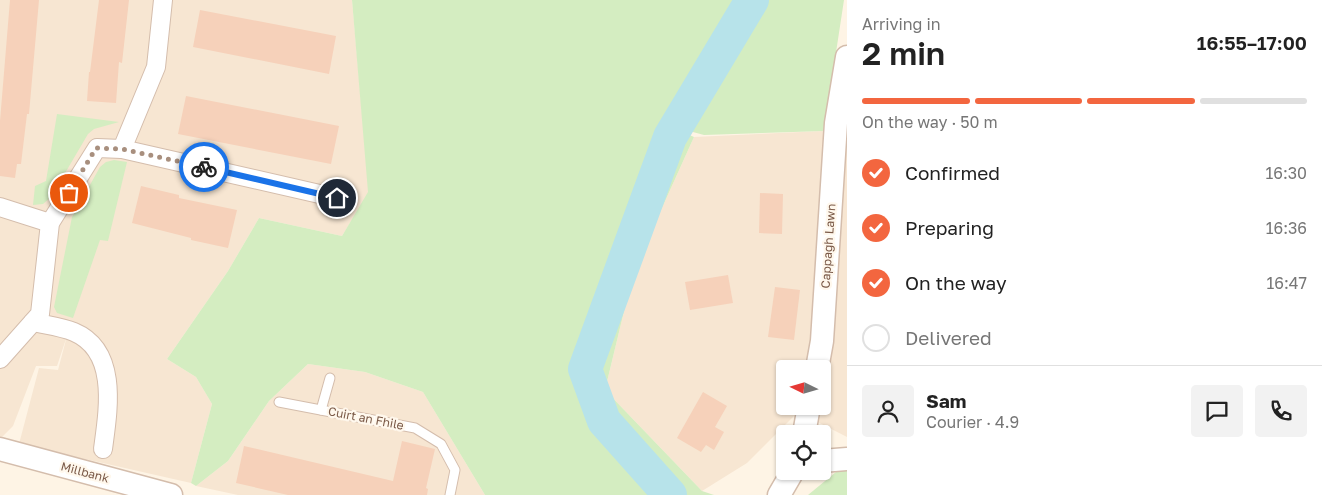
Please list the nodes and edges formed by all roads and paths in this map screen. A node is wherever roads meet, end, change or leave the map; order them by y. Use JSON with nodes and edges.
{"nodes":[{"id":1,"x":163,"y":0,"type":"edge"},
{"id":2,"x":847,"y":57,"type":"edge"},
{"id":3,"x":122,"y":149,"type":"junction"},
{"id":4,"x":337,"y":198,"type":"dead end"},
{"id":5,"x":0,"y":207,"type":"edge"},
{"id":6,"x":50,"y":224,"type":"junction"},
{"id":7,"x":33,"y":322,"type":"junction"},
{"id":8,"x":0,"y":359,"type":"edge"},
{"id":9,"x":819,"y":360,"type":"edge"},
{"id":10,"x":330,"y":378,"type":"dead end"},
{"id":11,"x":279,"y":402,"type":"dead end"},
{"id":12,"x":322,"y":410,"type":"junction"},
{"id":13,"x":0,"y":449,"type":"edge"},
{"id":14,"x":103,"y":449,"type":"dead end"},
{"id":15,"x":847,"y":459,"type":"edge"},
{"id":16,"x":831,"y":460,"type":"edge"},
{"id":17,"x":788,"y":480,"type":"edge"},
{"id":18,"x":171,"y":495,"type":"edge"},
{"id":19,"x":450,"y":495,"type":"edge"},
{"id":20,"x":779,"y":495,"type":"edge"}],
"edges":[{"from":1,"to":3,"type":"street"},
{"from":2,"to":9,"type":"street","name":"Cappagh Lawn"},
{"from":3,"to":4,"type":"street"},
{"from":3,"to":6,"type":"street"},
{"from":5,"to":6,"type":"street"},
{"from":6,"to":7,"type":"street"},
{"from":7,"to":8,"type":"street"},
{"from":7,"to":14,"type":"street"},
{"from":10,"to":12,"type":"lane","name":"Cuirt an Fhile"},
{"from":11,"to":12,"type":"lane","name":"Cuirt an Fhile"},
{"from":12,"to":19,"type":"lane","name":"Cuirt an Fhile"},
{"from":13,"to":18,"type":"street","name":"Millbank"},
{"from":15,"to":16,"type":"street"},
{"from":17,"to":20,"type":"street"}]}
